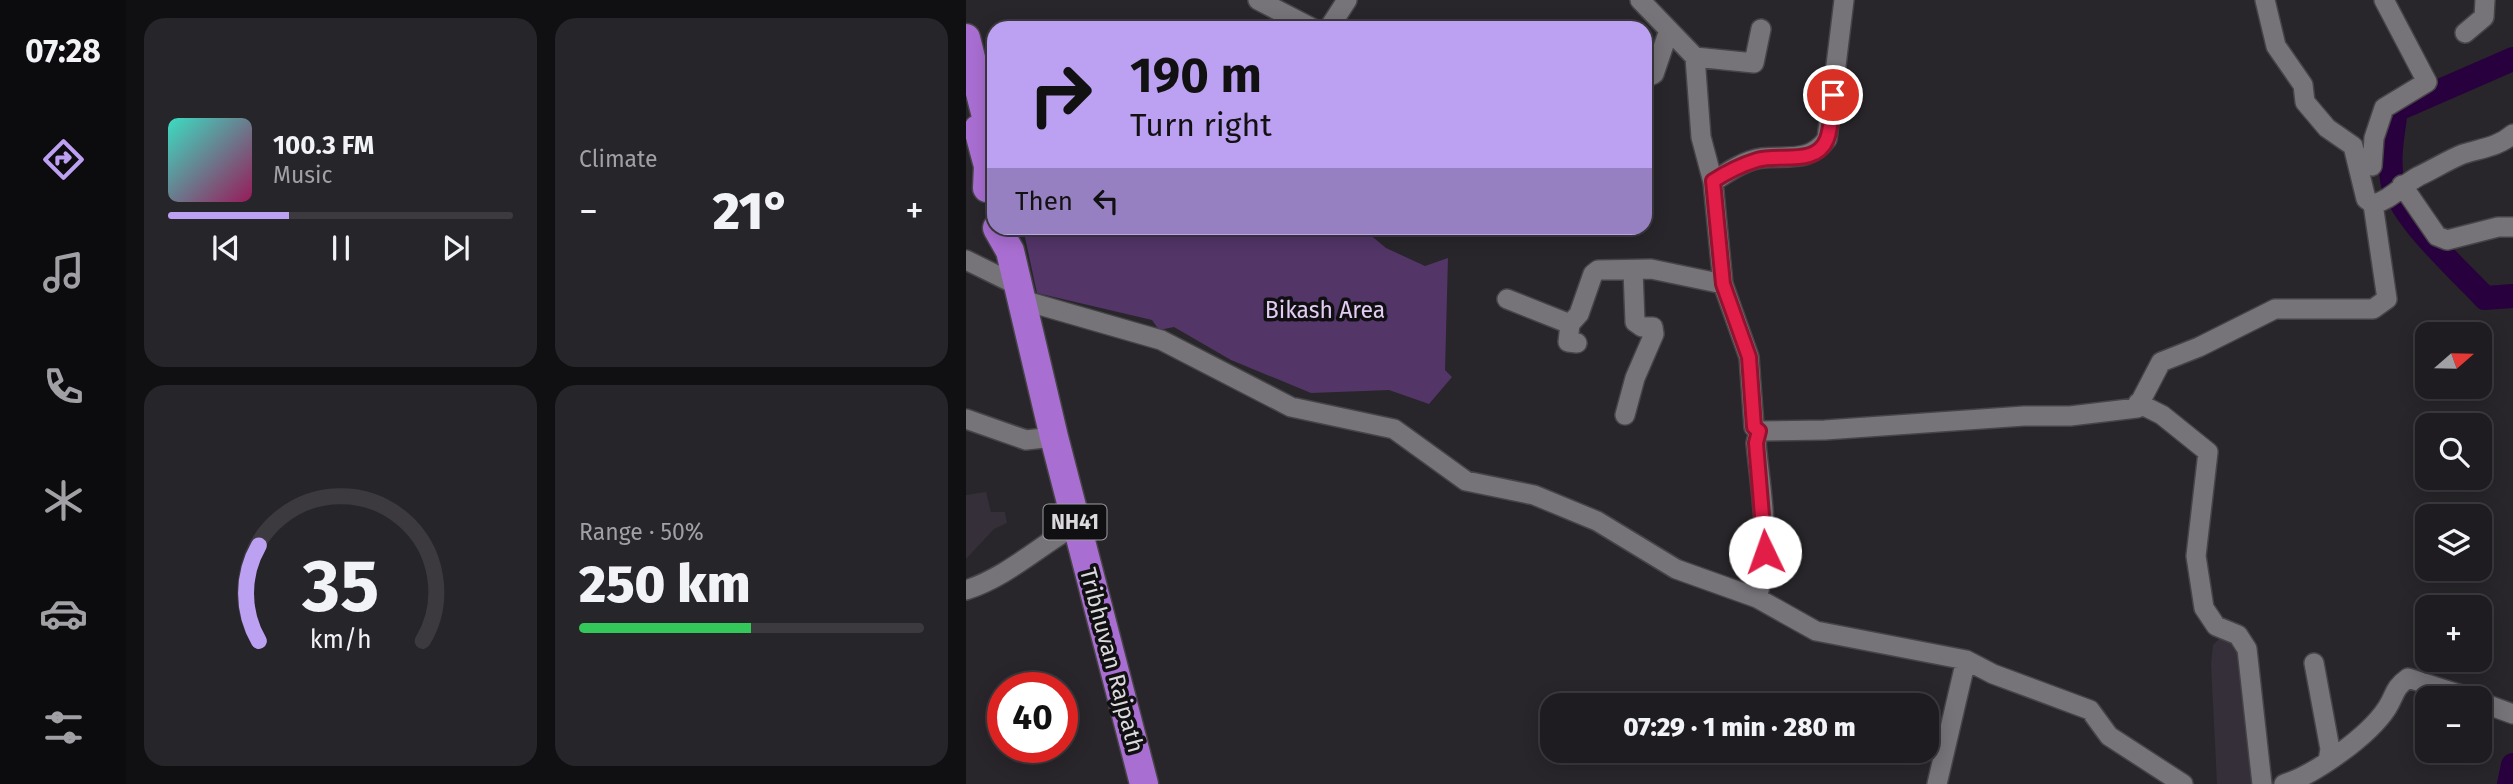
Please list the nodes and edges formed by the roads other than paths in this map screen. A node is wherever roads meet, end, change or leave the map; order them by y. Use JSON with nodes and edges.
{"nodes":[{"id":1,"x":1259,"y":0,"type":"edge"},
{"id":2,"x":1347,"y":0,"type":"edge"},
{"id":3,"x":1640,"y":0,"type":"edge"},
{"id":4,"x":1844,"y":0,"type":"edge"},
{"id":5,"x":2264,"y":0,"type":"edge"},
{"id":6,"x":2384,"y":0,"type":"edge"},
{"id":7,"x":2485,"y":0,"type":"edge"},
{"id":8,"x":1299,"y":21,"type":"edge"},
{"id":9,"x":1334,"y":21,"type":"edge"},
{"id":10,"x":1760,"y":29,"type":"dead end"},
{"id":11,"x":1669,"y":30,"type":"junction"},
{"id":12,"x":2465,"y":33,"type":"dead end"},
{"id":13,"x":966,"y":38,"type":"edge"},
{"id":14,"x":1695,"y":57,"type":"junction"},
{"id":15,"x":1652,"y":75,"type":"edge"},
{"id":16,"x":966,"y":82,"type":"edge"},
{"id":17,"x":966,"y":115,"type":"edge"},
{"id":18,"x":987,"y":120,"type":"edge"},
{"id":19,"x":2513,"y":134,"type":"edge"},
{"id":20,"x":2353,"y":146,"type":"junction"},
{"id":21,"x":987,"y":162,"type":"edge"},
{"id":22,"x":1713,"y":181,"type":"junction"},
{"id":23,"x":2402,"y":185,"type":"junction"},
{"id":24,"x":987,"y":188,"type":"edge"},
{"id":25,"x":2380,"y":202,"type":"junction"},
{"id":26,"x":2513,"y":227,"type":"edge"},
{"id":27,"x":1007,"y":235,"type":"edge"},
{"id":28,"x":966,"y":260,"type":"edge"},
{"id":29,"x":1633,"y":270,"type":"junction"},
{"id":30,"x":1723,"y":284,"type":"junction"},
{"id":31,"x":1021,"y":293,"type":"junction"},
{"id":32,"x":1507,"y":299,"type":"dead end"},
{"id":33,"x":1570,"y":324,"type":"junction"},
{"id":34,"x":1577,"y":343,"type":"dead end"},
{"id":35,"x":2138,"y":403,"type":"junction"},
{"id":36,"x":1625,"y":415,"type":"dead end"},
{"id":37,"x":966,"y":419,"type":"edge"},
{"id":38,"x":1759,"y":431,"type":"junction"},
{"id":39,"x":1054,"y":437,"type":"junction"},
{"id":40,"x":1076,"y":525,"type":"junction"},
{"id":41,"x":966,"y":590,"type":"edge"},
{"id":42,"x":1758,"y":598,"type":"junction"},
{"id":43,"x":1966,"y":660,"type":"junction"},
{"id":44,"x":2314,"y":663,"type":"dead end"},
{"id":45,"x":2433,"y":686,"type":"edge"},
{"id":46,"x":2492,"y":706,"type":"edge"},
{"id":47,"x":2513,"y":714,"type":"edge"},
{"id":48,"x":2328,"y":761,"type":"junction"},
{"id":49,"x":1144,"y":784,"type":"edge"},
{"id":50,"x":1937,"y":784,"type":"edge"},
{"id":51,"x":2183,"y":784,"type":"edge"},
{"id":52,"x":2262,"y":784,"type":"edge"},
{"id":53,"x":2284,"y":784,"type":"edge"}],
"edges":[{"from":1,"to":8,"type":"street"},
{"from":2,"to":9,"type":"street"},
{"from":3,"to":11,"type":"street"},
{"from":4,"to":22,"type":"street"},
{"from":5,"to":20,"type":"street"},
{"from":6,"to":20,"type":"street"},
{"from":7,"to":12,"type":"street"},
{"from":10,"to":14,"type":"street"},
{"from":11,"to":14,"type":"street"},
{"from":11,"to":15,"type":"street"},
{"from":13,"to":18,"type":"highway"},
{"from":14,"to":22,"type":"street"},
{"from":16,"to":21,"type":"highway"},
{"from":17,"to":24,"type":"highway"},
{"from":19,"to":23,"type":"street"},
{"from":20,"to":25,"type":"street"},
{"from":22,"to":30,"type":"street"},
{"from":23,"to":25,"type":"street"},
{"from":23,"to":26,"type":"street"},
{"from":25,"to":35,"type":"street"},
{"from":27,"to":31,"type":"highway","name":"Tribhuvan Rajpath","number":"NH41"},
{"from":28,"to":31,"type":"street"},
{"from":29,"to":30,"type":"street"},
{"from":29,"to":33,"type":"street"},
{"from":29,"to":36,"type":"street"},
{"from":30,"to":38,"type":"street"},
{"from":31,"to":39,"type":"highway","name":"Tribhuvan Rajpath","number":"NH41"},
{"from":31,"to":42,"type":"street"},
{"from":32,"to":33,"type":"street"},
{"from":33,"to":34,"type":"street"},
{"from":35,"to":38,"type":"street"},
{"from":35,"to":52,"type":"street"},
{"from":37,"to":39,"type":"street"},
{"from":38,"to":42,"type":"street"},
{"from":39,"to":40,"type":"highway","name":"Tribhuvan Rajpath","number":"NH41"},
{"from":40,"to":41,"type":"street"},
{"from":40,"to":49,"type":"highway","name":"Tribhuvan Rajpath","number":"NH41"},
{"from":42,"to":43,"type":"street"},
{"from":43,"to":50,"type":"street"},
{"from":43,"to":51,"type":"street"},
{"from":44,"to":48,"type":"street"},
{"from":45,"to":48,"type":"street"},
{"from":46,"to":47,"type":"street"},
{"from":48,"to":53,"type":"street"}]}
